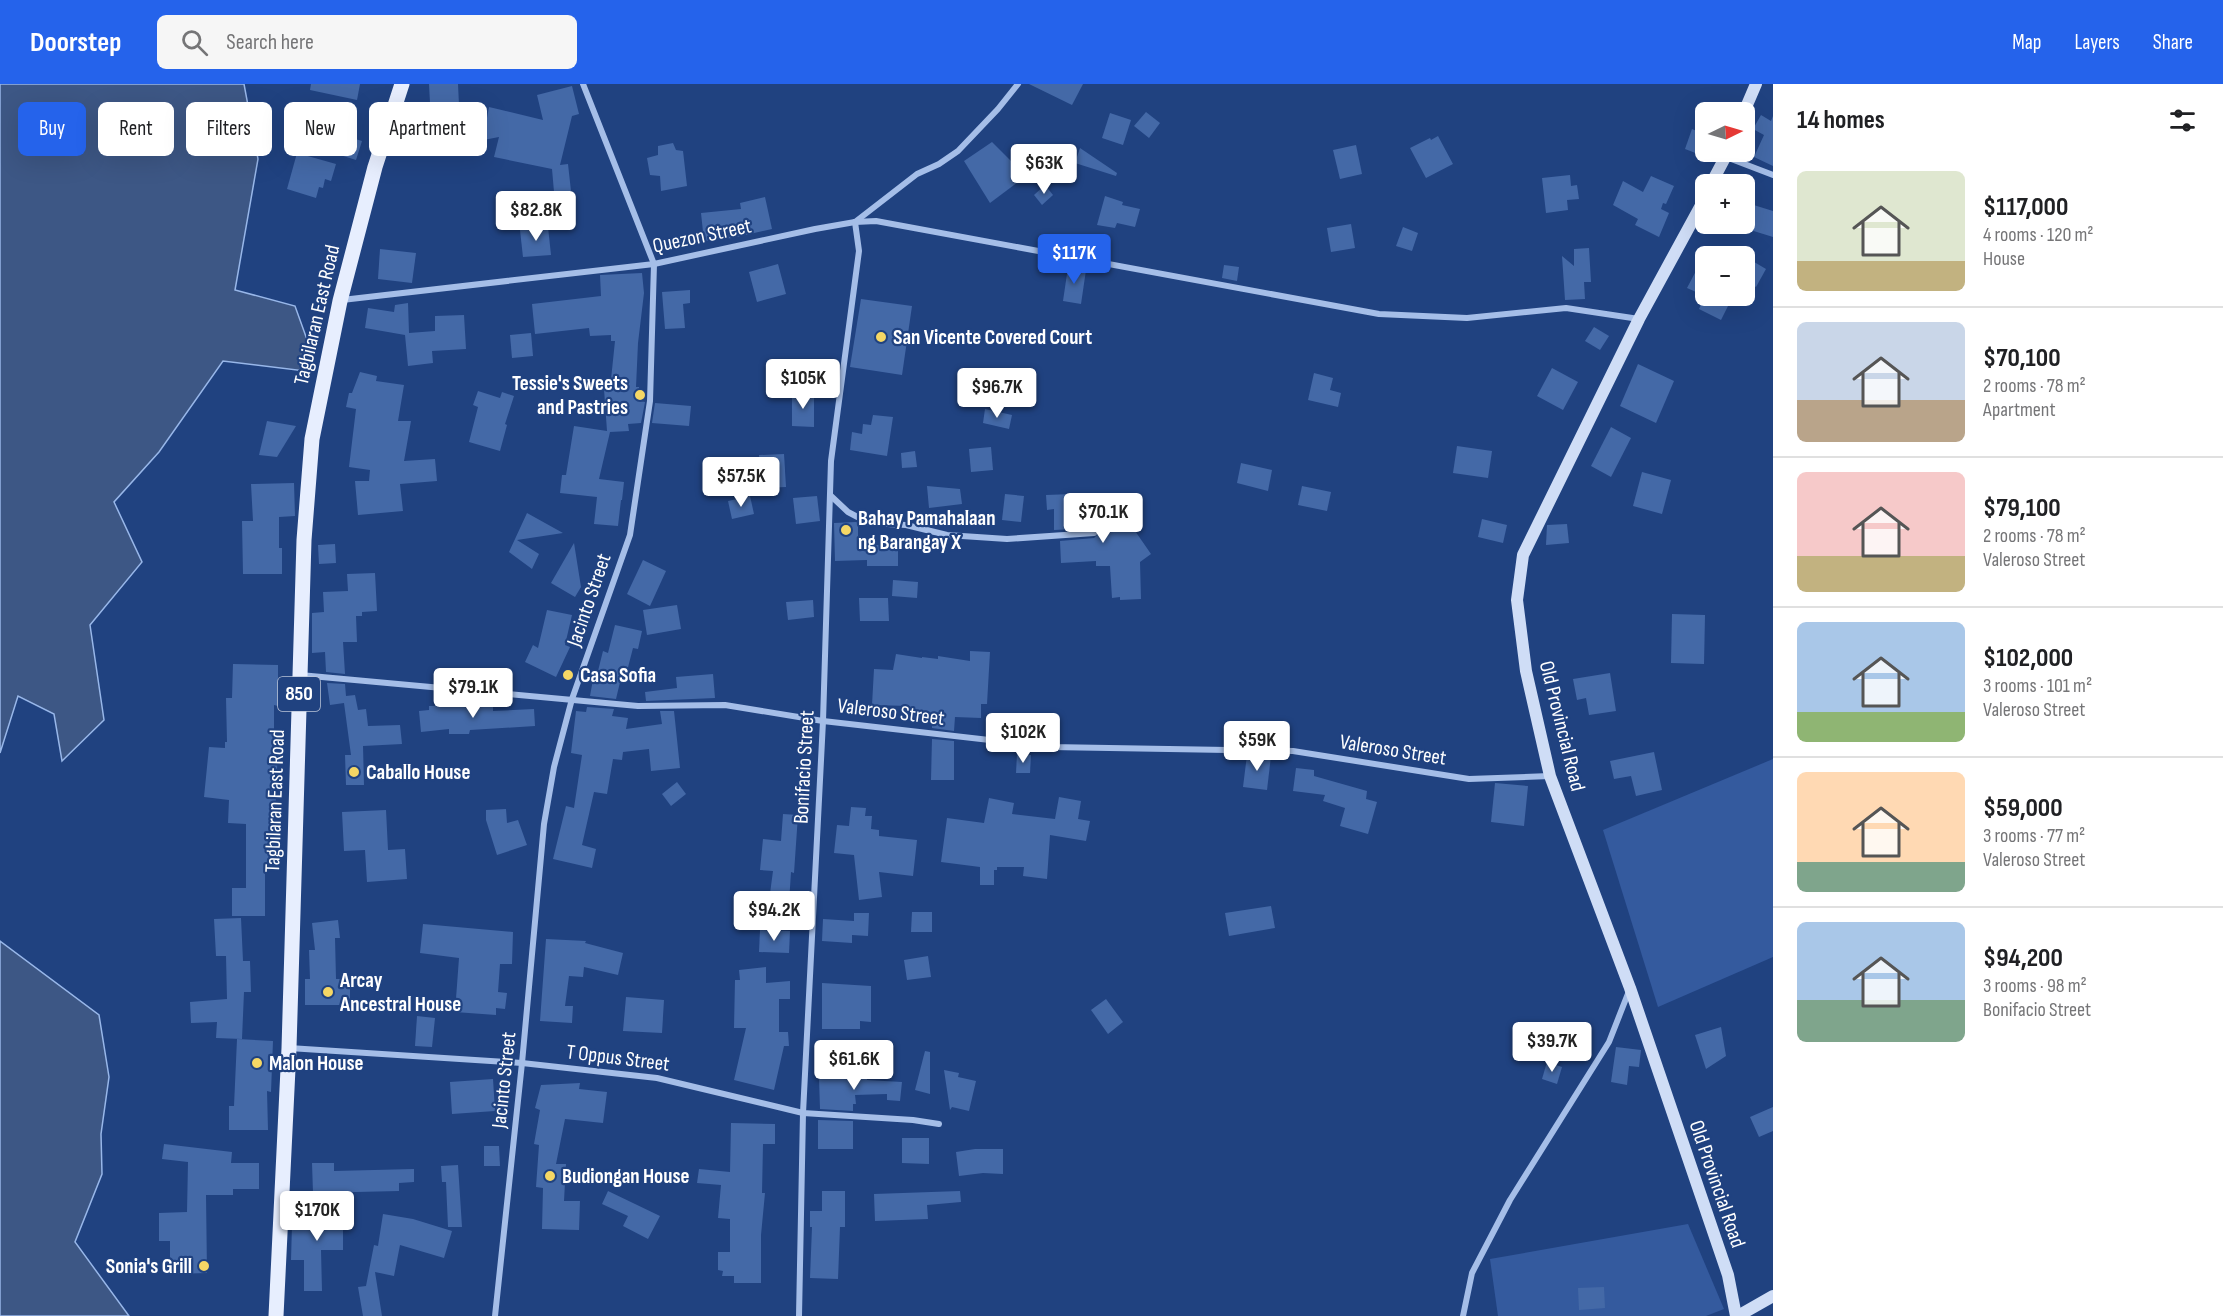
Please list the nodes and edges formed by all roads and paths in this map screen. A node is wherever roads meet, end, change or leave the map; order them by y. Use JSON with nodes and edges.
{"nodes":[{"id":1,"x":402,"y":84,"type":"edge"},
{"id":2,"x":583,"y":84,"type":"edge"},
{"id":3,"x":1017,"y":84,"type":"edge"},
{"id":4,"x":1756,"y":84,"type":"edge"},
{"id":5,"x":1748,"y":102,"type":"edge"},
{"id":6,"x":1745,"y":162,"type":"edge"},
{"id":7,"x":1773,"y":175,"type":"edge"},
{"id":8,"x":1695,"y":216,"type":"edge"},
{"id":9,"x":855,"y":222,"type":"junction"},
{"id":10,"x":654,"y":264,"type":"junction"},
{"id":11,"x":340,"y":301,"type":"junction"},
{"id":12,"x":1639,"y":319,"type":"junction"},
{"id":13,"x":831,"y":496,"type":"junction"},
{"id":14,"x":1094,"y":533,"type":"dead end"},
{"id":15,"x":300,"y":675,"type":"junction"},
{"id":16,"x":572,"y":699,"type":"junction"},
{"id":17,"x":823,"y":721,"type":"junction"},
{"id":18,"x":1550,"y":776,"type":"junction"},
{"id":19,"x":1630,"y":988,"type":"junction"},
{"id":20,"x":289,"y":1048,"type":"junction"},
{"id":21,"x":522,"y":1063,"type":"junction"},
{"id":22,"x":803,"y":1113,"type":"junction"},
{"id":23,"x":939,"y":1124,"type":"dead end"},
{"id":24,"x":1773,"y":1296,"type":"edge"},
{"id":25,"x":276,"y":1316,"type":"edge"},
{"id":26,"x":495,"y":1316,"type":"edge"},
{"id":27,"x":799,"y":1316,"type":"edge"},
{"id":28,"x":1462,"y":1316,"type":"edge"},
{"id":29,"x":1737,"y":1316,"type":"edge"}],
"edges":[{"from":1,"to":11,"type":"main road","name":"Tagbilaran East Road","number":"850"},
{"from":2,"to":10,"type":"street","name":"Jacinto Street"},
{"from":3,"to":9,"type":"street","name":"Quezon Street"},
{"from":4,"to":5,"type":"main road"},
{"from":6,"to":7,"type":"street"},
{"from":8,"to":12,"type":"main road","name":"Old Provincial Road"},
{"from":9,"to":10,"type":"street","name":"Quezon Street"},
{"from":9,"to":12,"type":"street"},
{"from":9,"to":13,"type":"street","name":"Bonifacio Street"},
{"from":10,"to":11,"type":"street","name":"Quezon Street"},
{"from":10,"to":16,"type":"street","name":"Jacinto Street"},
{"from":11,"to":15,"type":"main road","name":"Tagbilaran East Road","number":"850"},
{"from":12,"to":18,"type":"main road","name":"Old Provincial Road"},
{"from":13,"to":14,"type":"street"},
{"from":13,"to":17,"type":"street","name":"Bonifacio Street"},
{"from":15,"to":16,"type":"street","name":"Valeroso Street"},
{"from":15,"to":20,"type":"main road","name":"Tagbilaran East Road","number":"850"},
{"from":16,"to":17,"type":"street","name":"Valeroso Street"},
{"from":16,"to":21,"type":"street","name":"Jacinto Street"},
{"from":17,"to":18,"type":"street","name":"Valeroso Street"},
{"from":17,"to":22,"type":"street","name":"Bonifacio Street"},
{"from":18,"to":19,"type":"main road","name":"Old Provincial Road"},
{"from":19,"to":28,"type":"street"},
{"from":19,"to":29,"type":"main road","name":"Old Provincial Road"},
{"from":20,"to":21,"type":"street","name":"T Oppus Street"},
{"from":20,"to":25,"type":"main road","name":"Tagbilaran East Road","number":"850"},
{"from":21,"to":22,"type":"street","name":"T Oppus Street"},
{"from":21,"to":26,"type":"street","name":"Jacinto Street"},
{"from":22,"to":23,"type":"street","name":"T Oppus Street"},
{"from":22,"to":27,"type":"street","name":"Bonifacio Street"},
{"from":24,"to":29,"type":"main road"}]}
